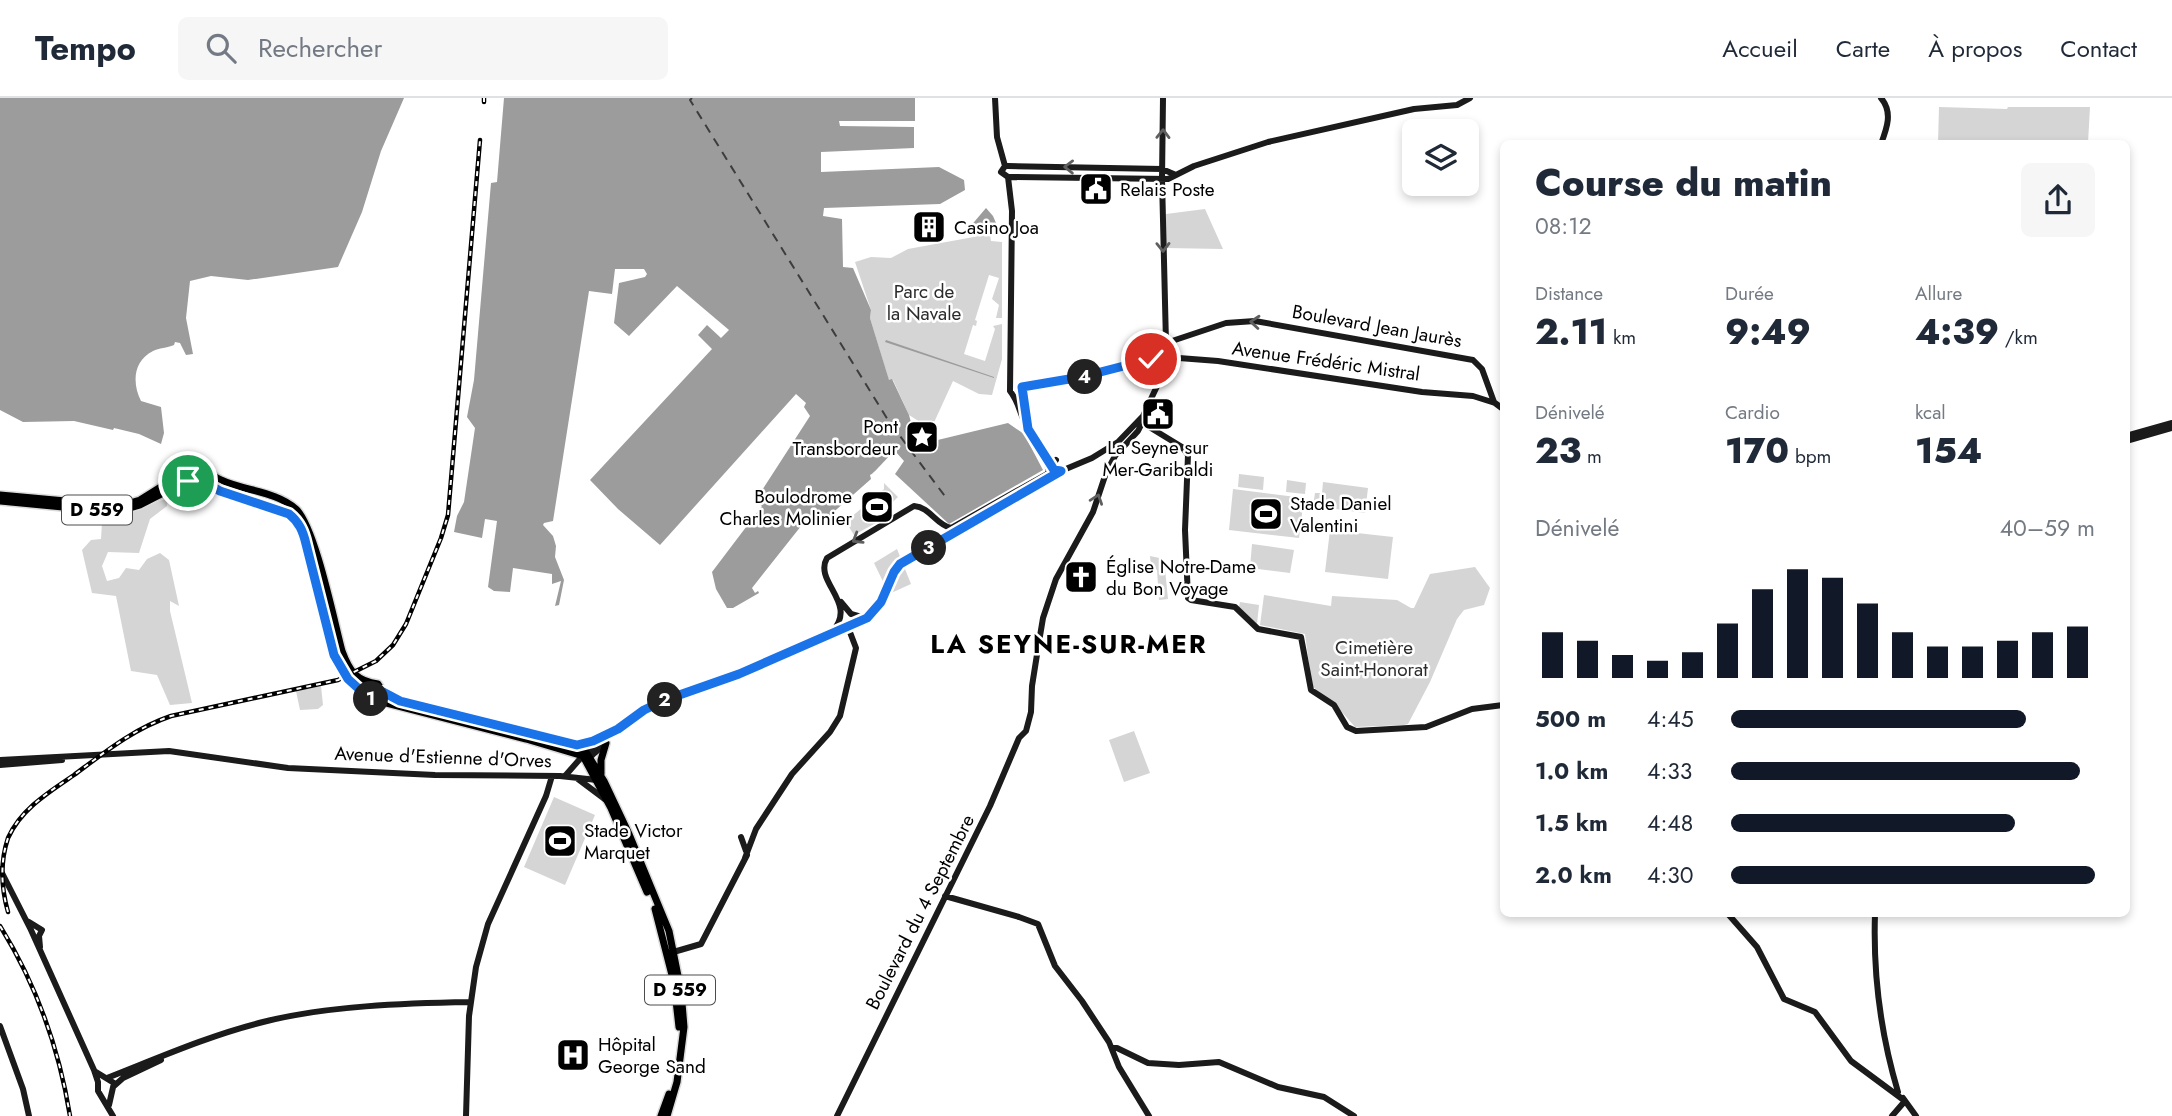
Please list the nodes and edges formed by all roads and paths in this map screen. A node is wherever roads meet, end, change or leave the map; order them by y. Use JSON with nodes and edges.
{"nodes":[{"id":1,"x":995,"y":98,"type":"edge"},
{"id":2,"x":1163,"y":98,"type":"edge"},
{"id":3,"x":1470,"y":98,"type":"edge"},
{"id":4,"x":1881,"y":98,"type":"edge"},
{"id":5,"x":1882,"y":140,"type":"edge"},
{"id":6,"x":1007,"y":166,"type":"junction"},
{"id":7,"x":1107,"y":168,"type":"junction"},
{"id":8,"x":1162,"y":169,"type":"junction"},
{"id":9,"x":1176,"y":175,"type":"junction"},
{"id":10,"x":1009,"y":176,"type":"junction"},
{"id":11,"x":1106,"y":177,"type":"junction"},
{"id":12,"x":1162,"y":179,"type":"junction"},
{"id":13,"x":1166,"y":343,"type":"junction"},
{"id":14,"x":1175,"y":360,"type":"joint"},
{"id":15,"x":1018,"y":387,"type":"junction"},
{"id":16,"x":1489,"y":391,"type":"junction"},
{"id":17,"x":1473,"y":396,"type":"junction"},
{"id":18,"x":1495,"y":403,"type":"junction"},
{"id":19,"x":1500,"y":407,"type":"edge"},
{"id":20,"x":1140,"y":422,"type":"junction"},
{"id":21,"x":2172,"y":426,"type":"edge"},
{"id":22,"x":1028,"y":429,"type":"junction"},
{"id":23,"x":2130,"y":438,"type":"edge"},
{"id":24,"x":1044,"y":456,"type":"junction"},
{"id":25,"x":1052,"y":466,"type":"junction"},
{"id":26,"x":205,"y":469,"type":"junction"},
{"id":27,"x":183,"y":471,"type":"junction"},
{"id":28,"x":1061,"y":471,"type":"junction"},
{"id":29,"x":188,"y":481,"type":"junction"},
{"id":30,"x":199,"y":481,"type":"junction"},
{"id":31,"x":0,"y":498,"type":"edge"},
{"id":32,"x":836,"y":595,"type":"junction"},
{"id":33,"x":867,"y":618,"type":"junction"},
{"id":34,"x":836,"y":627,"type":"junction"},
{"id":35,"x":848,"y":627,"type":"junction"},
{"id":36,"x":828,"y":635,"type":"junction"},
{"id":37,"x":369,"y":684,"type":"junction"},
{"id":38,"x":383,"y":692,"type":"junction"},
{"id":39,"x":366,"y":695,"type":"junction"},
{"id":40,"x":377,"y":699,"type":"junction"},
{"id":41,"x":1500,"y":705,"type":"edge"},
{"id":42,"x":618,"y":729,"type":"junction"},
{"id":43,"x":606,"y":743,"type":"junction"},
{"id":44,"x":577,"y":745,"type":"junction"},
{"id":45,"x":586,"y":755,"type":"junction"},
{"id":46,"x":0,"y":763,"type":"edge"},
{"id":47,"x":559,"y":776,"type":"junction"},
{"id":48,"x":599,"y":777,"type":"junction"},
{"id":49,"x":577,"y":778,"type":"junction"},
{"id":50,"x":608,"y":802,"type":"junction"},
{"id":51,"x":764,"y":819,"type":"junction"},
{"id":52,"x":756,"y":829,"type":"junction"},
{"id":53,"x":752,"y":839,"type":"junction"},
{"id":54,"x":746,"y":855,"type":"junction"},
{"id":55,"x":0,"y":869,"type":"edge"},
{"id":56,"x":945,"y":896,"type":"junction"},
{"id":57,"x":1730,"y":917,"type":"edge"},
{"id":58,"x":1875,"y":917,"type":"edge"},
{"id":59,"x":670,"y":952,"type":"junction"},
{"id":60,"x":458,"y":1002,"type":"junction"},
{"id":61,"x":470,"y":1002,"type":"junction"},
{"id":62,"x":469,"y":1016,"type":"junction"},
{"id":63,"x":0,"y":1026,"type":"edge"},
{"id":64,"x":1112,"y":1048,"type":"junction"},
{"id":65,"x":172,"y":1053,"type":"junction"},
{"id":66,"x":103,"y":1079,"type":"junction"},
{"id":67,"x":114,"y":1086,"type":"junction"},
{"id":68,"x":1892,"y":1090,"type":"junction"},
{"id":69,"x":106,"y":1094,"type":"junction"},
{"id":70,"x":1905,"y":1101,"type":"junction"},
{"id":71,"x":1912,"y":1108,"type":"junction"},
{"id":72,"x":29,"y":1116,"type":"edge"},
{"id":73,"x":113,"y":1116,"type":"edge"},
{"id":74,"x":466,"y":1116,"type":"edge"},
{"id":75,"x":662,"y":1116,"type":"edge"},
{"id":76,"x":667,"y":1116,"type":"edge"},
{"id":77,"x":837,"y":1116,"type":"edge"},
{"id":78,"x":1149,"y":1116,"type":"edge"},
{"id":79,"x":1354,"y":1116,"type":"edge"},
{"id":80,"x":1893,"y":1116,"type":"edge"},
{"id":81,"x":1916,"y":1116,"type":"edge"}],
"edges":[{"from":1,"to":6,"type":"street"},
{"from":8,"to":2,"type":"street","one_way":true},
{"from":3,"to":9,"type":"street"},
{"from":4,"to":5,"type":"street"},
{"from":7,"to":6,"type":"street","one_way":true},
{"from":6,"to":10,"type":"street"},
{"from":7,"to":8,"type":"street"},
{"from":7,"to":11,"type":"street"},
{"from":8,"to":9,"type":"street"},
{"from":8,"to":12,"type":"street"},
{"from":9,"to":12,"type":"street"},
{"from":10,"to":11,"type":"street"},
{"from":10,"to":15,"type":"street"},
{"from":11,"to":12,"type":"street"},
{"from":12,"to":13,"type":"street","one_way":true},
{"from":13,"to":15,"type":"street","name":"Boulevard Jean Jaurès"},
{"from":16,"to":13,"type":"street","name":"Boulevard Jean Jaurès","one_way":true},
{"from":14,"to":17,"type":"street","name":"Avenue Frédéric Mistral"},
{"from":14,"to":20,"type":"street","name":"Boulevard du 4 Septembre"},
{"from":15,"to":22,"type":"street"},
{"from":15,"to":22,"type":"street","name":"Boulevard Jean Jaurès"},
{"from":16,"to":17,"type":"street","name":"Avenue Frédéric Mistral"},
{"from":16,"to":18,"type":"street","name":"Boulevard Jean Jaurès"},
{"from":17,"to":18,"type":"street","name":"Avenue Frédéric Mistral"},
{"from":18,"to":19,"type":"street"},
{"from":20,"to":28,"type":"street"},
{"from":20,"to":41,"type":"street"},
{"from":56,"to":20,"type":"street","name":"Boulevard du 4 Septembre","one_way":true},
{"from":21,"to":23,"type":"street"},
{"from":22,"to":24,"type":"street"},
{"from":24,"to":25,"type":"street"},
{"from":24,"to":25,"type":"street"},
{"from":25,"to":28,"type":"street"},
{"from":25,"to":32,"type":"street","one_way":true},
{"from":26,"to":27,"type":"main road"},
{"from":26,"to":30,"type":"main road"},
{"from":26,"to":37,"type":"main road"},
{"from":27,"to":29,"type":"main road"},
{"from":27,"to":31,"type":"main road","number":"D 559"},
{"from":28,"to":33,"type":"street"},
{"from":29,"to":30,"type":"main road"},
{"from":29,"to":31,"type":"main road","number":"D 559"},
{"from":30,"to":39,"type":"main road"},
{"from":32,"to":33,"type":"street"},
{"from":32,"to":34,"type":"street"},
{"from":33,"to":35,"type":"street"},
{"from":34,"to":35,"type":"street"},
{"from":34,"to":36,"type":"street"},
{"from":35,"to":36,"type":"street"},
{"from":35,"to":51,"type":"street"},
{"from":36,"to":42,"type":"street"},
{"from":37,"to":38,"type":"main road"},
{"from":37,"to":39,"type":"main road"},
{"from":38,"to":40,"type":"main road"},
{"from":38,"to":44,"type":"main road","number":"D 559"},
{"from":39,"to":40,"type":"main road"},
{"from":40,"to":45,"type":"main road"},
{"from":42,"to":43,"type":"street"},
{"from":42,"to":44,"type":"street"},
{"from":42,"to":45,"type":"street"},
{"from":43,"to":45,"type":"street"},
{"from":43,"to":48,"type":"main road"},
{"from":44,"to":45,"type":"main road","number":"D 559"},
{"from":45,"to":47,"type":"street"},
{"from":45,"to":48,"type":"main road","number":"D 559"},
{"from":46,"to":47,"type":"street","name":"Avenue d'Estienne d'Orves"},
{"from":47,"to":49,"type":"street","name":"Avenue d'Estienne d'Orves"},
{"from":47,"to":61,"type":"street"},
{"from":48,"to":49,"type":"street","name":"Avenue d'Estienne d'Orves"},
{"from":48,"to":50,"type":"main road","number":"D 559"},
{"from":48,"to":59,"type":"main road","number":"D 559"},
{"from":49,"to":50,"type":"street"},
{"from":50,"to":59,"type":"main road","number":"D 559"},
{"from":51,"to":52,"type":"street"},
{"from":51,"to":53,"type":"street"},
{"from":52,"to":53,"type":"street"},
{"from":52,"to":54,"type":"street"},
{"from":53,"to":54,"type":"street"},
{"from":54,"to":59,"type":"street"},
{"from":55,"to":66,"type":"street"},
{"from":56,"to":64,"type":"street"},
{"from":56,"to":77,"type":"street","name":"Boulevard du 4 Septembre"},
{"from":57,"to":68,"type":"street"},
{"from":58,"to":68,"type":"street"},
{"from":59,"to":75,"type":"main road","number":"D 559"},
{"from":59,"to":76,"type":"main road","number":"D 559"},
{"from":60,"to":61,"type":"street"},
{"from":60,"to":62,"type":"street"},
{"from":60,"to":65,"type":"street"},
{"from":61,"to":62,"type":"street"},
{"from":62,"to":74,"type":"street"},
{"from":63,"to":72,"type":"street"},
{"from":64,"to":78,"type":"street"},
{"from":64,"to":79,"type":"street"},
{"from":65,"to":66,"type":"street"},
{"from":65,"to":67,"type":"street"},
{"from":66,"to":67,"type":"street"},
{"from":66,"to":69,"type":"street"},
{"from":67,"to":69,"type":"street"},
{"from":68,"to":70,"type":"street"},
{"from":69,"to":73,"type":"street"},
{"from":70,"to":71,"type":"street"},
{"from":70,"to":80,"type":"street"},
{"from":71,"to":80,"type":"street"},
{"from":71,"to":81,"type":"street"}]}
